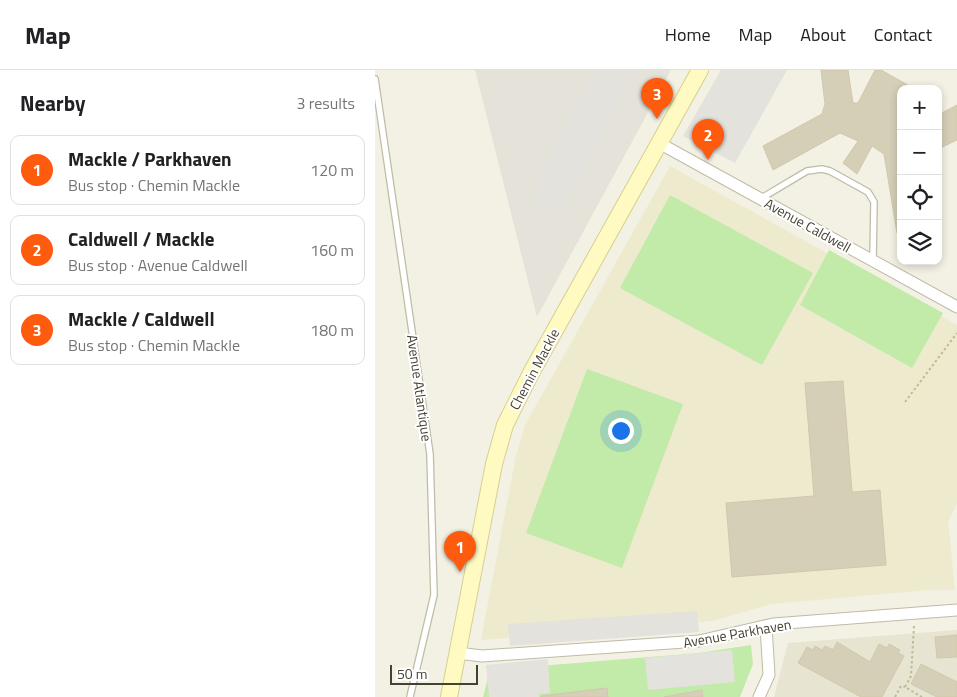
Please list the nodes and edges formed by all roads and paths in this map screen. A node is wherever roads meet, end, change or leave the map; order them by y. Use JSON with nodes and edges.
{"nodes":[{"id":1,"x":700,"y":70,"type":"edge"},
{"id":2,"x":375,"y":79,"type":"edge"},
{"id":3,"x":659,"y":144,"type":"junction"},
{"id":4,"x":761,"y":199,"type":"junction"},
{"id":5,"x":873,"y":260,"type":"junction"},
{"id":6,"x":957,"y":307,"type":"edge"},
{"id":7,"x":957,"y":333,"type":"edge"},
{"id":8,"x":905,"y":402,"type":"dead end"},
{"id":9,"x":957,"y":610,"type":"edge"},
{"id":10,"x":765,"y":626,"type":"junction"},
{"id":11,"x":914,"y":626,"type":"dead end"},
{"id":12,"x":458,"y":653,"type":"junction"},
{"id":13,"x":905,"y":687,"type":"junction"},
{"id":14,"x":410,"y":697,"type":"edge"},
{"id":15,"x":449,"y":697,"type":"edge"},
{"id":16,"x":759,"y":697,"type":"edge"},
{"id":17,"x":896,"y":697,"type":"edge"},
{"id":18,"x":922,"y":697,"type":"edge"}],
"edges":[{"from":1,"to":3,"type":"street","name":"Chemin Mackle"},
{"from":2,"to":14,"type":"lane","name":"Avenue Atlantique"},
{"from":3,"to":4,"type":"street","name":"Avenue Caldwell"},
{"from":3,"to":12,"type":"street","name":"Chemin Mackle"},
{"from":4,"to":5,"type":"street","name":"Avenue Caldwell"},
{"from":4,"to":5,"type":"lane"},
{"from":5,"to":6,"type":"street","name":"Avenue Caldwell"},
{"from":7,"to":8,"type":"path"},
{"from":9,"to":10,"type":"street","name":"Avenue Parkhaven"},
{"from":10,"to":12,"type":"street","name":"Avenue Parkhaven"},
{"from":10,"to":16,"type":"street"},
{"from":11,"to":13,"type":"path"},
{"from":12,"to":15,"type":"street","name":"Chemin Mackle"},
{"from":13,"to":17,"type":"path"},
{"from":13,"to":18,"type":"path"}]}
